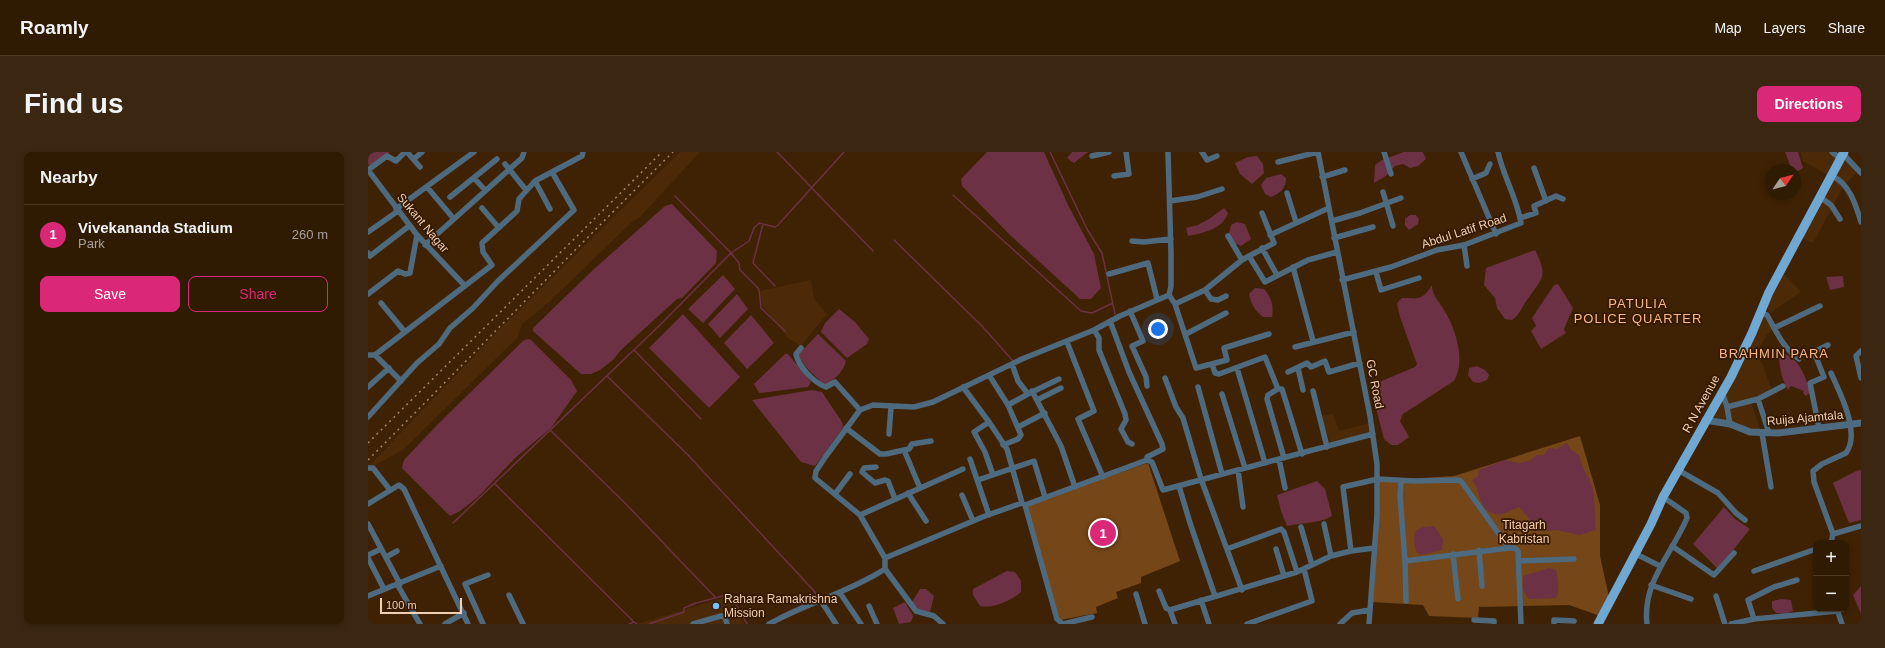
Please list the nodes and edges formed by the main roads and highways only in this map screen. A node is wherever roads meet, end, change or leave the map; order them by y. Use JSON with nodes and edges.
{"nodes":[{"id":1,"x":1843,"y":155,"type":"edge"},
{"id":2,"x":1598,"y":624,"type":"edge"}],
"edges":[{"from":1,"to":2,"type":"main road","name":"R N Avenue"}]}
